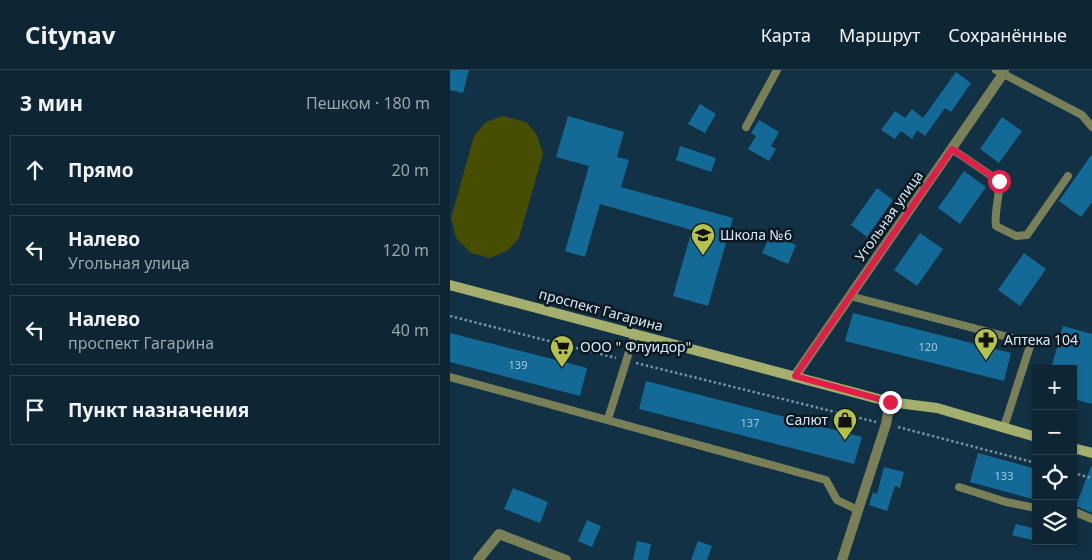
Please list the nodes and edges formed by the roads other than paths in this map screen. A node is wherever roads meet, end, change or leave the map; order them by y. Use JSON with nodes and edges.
{"nodes":[{"id":1,"x":777,"y":70,"type":"edge"},
{"id":2,"x":1001,"y":71,"type":"edge"},
{"id":3,"x":746,"y":127,"type":"dead end"},
{"id":4,"x":1092,"y":127,"type":"edge"},
{"id":5,"x":952,"y":149,"type":"junction"},
{"id":6,"x":1068,"y":176,"type":"dead end"},
{"id":7,"x":450,"y":285,"type":"edge"},
{"id":8,"x":850,"y":296,"type":"junction"},
{"id":9,"x":635,"y":333,"type":"junction"},
{"id":10,"x":795,"y":376,"type":"junction"},
{"id":11,"x":450,"y":377,"type":"edge"},
{"id":12,"x":890,"y":402,"type":"junction"},
{"id":13,"x":608,"y":419,"type":"junction"},
{"id":14,"x":1004,"y":427,"type":"junction"},
{"id":15,"x":1032,"y":436,"type":"edge"},
{"id":16,"x":1077,"y":451,"type":"edge"},
{"id":17,"x":1092,"y":453,"type":"edge"},
{"id":18,"x":959,"y":487,"type":"dead end"},
{"id":19,"x":1032,"y":507,"type":"edge"},
{"id":20,"x":858,"y":510,"type":"junction"},
{"id":21,"x":1077,"y":513,"type":"edge"},
{"id":22,"x":1092,"y":519,"type":"edge"},
{"id":23,"x":478,"y":560,"type":"edge"},
{"id":24,"x":566,"y":560,"type":"edge"},
{"id":25,"x":842,"y":560,"type":"edge"}],
"edges":[{"from":1,"to":3,"type":"lane"},
{"from":2,"to":4,"type":"lane"},
{"from":2,"to":5,"type":"street","name":"Угольная улица"},
{"from":5,"to":6,"type":"lane"},
{"from":5,"to":8,"type":"street","name":"Угольная улица"},
{"from":7,"to":9,"type":"main road","name":"проспект Гагарина"},
{"from":8,"to":10,"type":"street","name":"Угольная улица"},
{"from":8,"to":14,"type":"lane"},
{"from":9,"to":10,"type":"main road","name":"проспект Гагарина"},
{"from":9,"to":13,"type":"lane"},
{"from":10,"to":12,"type":"main road","name":"проспект Гагарина"},
{"from":11,"to":13,"type":"lane"},
{"from":12,"to":14,"type":"main road","name":"проспект Гагарина"},
{"from":12,"to":20,"type":"street"},
{"from":13,"to":20,"type":"lane"},
{"from":14,"to":15,"type":"main road","name":"проспект Гагарина"},
{"from":16,"to":17,"type":"main road"},
{"from":18,"to":19,"type":"lane"},
{"from":20,"to":25,"type":"street"},
{"from":21,"to":22,"type":"lane"},
{"from":23,"to":24,"type":"street"}]}
